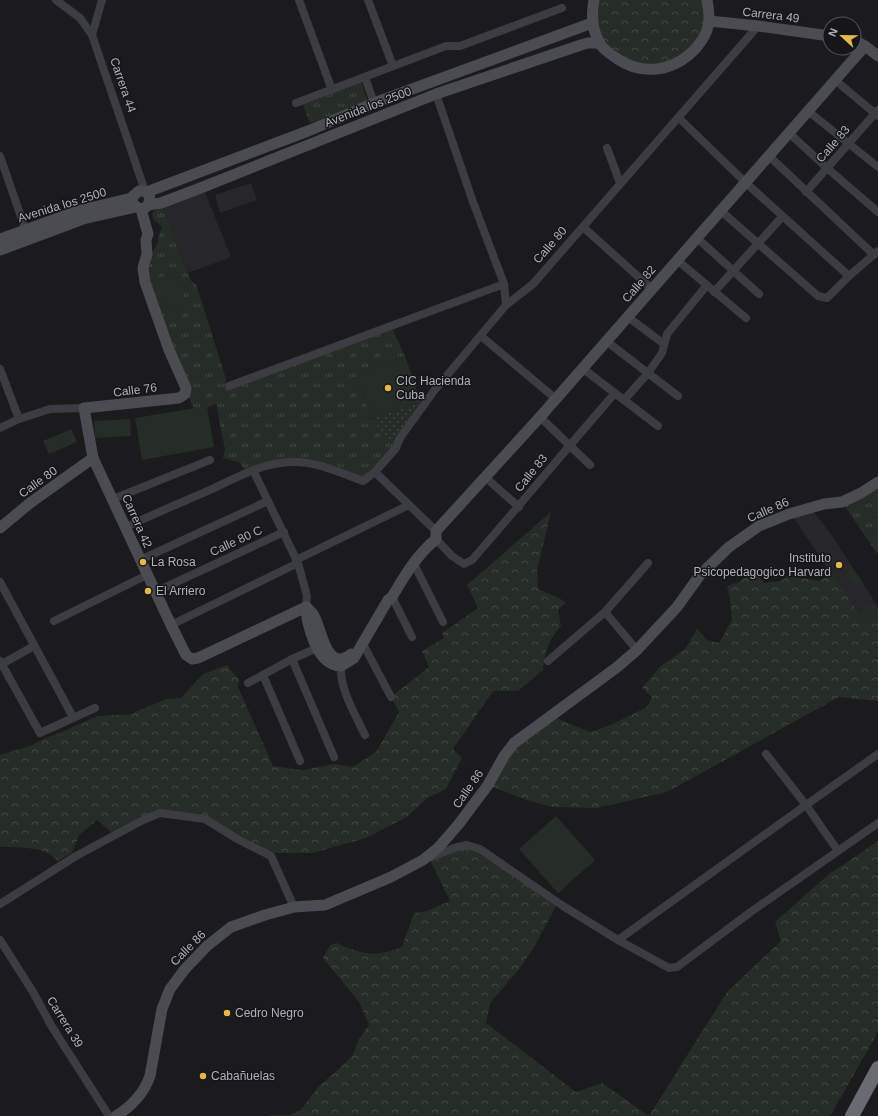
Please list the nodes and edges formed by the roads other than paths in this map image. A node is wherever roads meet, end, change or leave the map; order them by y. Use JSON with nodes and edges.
{"nodes":[{"id":1,"x":56,"y":0,"type":"edge"},
{"id":2,"x":102,"y":0,"type":"edge"},
{"id":3,"x":298,"y":0,"type":"edge"},
{"id":4,"x":368,"y":0,"type":"edge"},
{"id":5,"x":594,"y":0,"type":"edge"},
{"id":6,"x":706,"y":0,"type":"edge"},
{"id":7,"x":562,"y":8,"type":"dead end"},
{"id":8,"x":709,"y":21,"type":"junction"},
{"id":9,"x":592,"y":23,"type":"junction"},
{"id":10,"x":758,"y":26,"type":"junction"},
{"id":11,"x":92,"y":35,"type":"junction"},
{"id":12,"x":822,"y":35,"type":"edge"},
{"id":13,"x":600,"y":43,"type":"junction"},
{"id":14,"x":862,"y":44,"type":"edge"},
{"id":15,"x":865,"y":46,"type":"junction"},
{"id":16,"x":878,"y":56,"type":"edge"},
{"id":17,"x":393,"y":66,"type":"junction"},
{"id":18,"x":365,"y":76,"type":"junction"},
{"id":19,"x":835,"y":80,"type":"junction"},
{"id":20,"x":332,"y":90,"type":"junction"},
{"id":21,"x":436,"y":94,"type":"junction"},
{"id":22,"x":296,"y":103,"type":"dead end"},
{"id":23,"x":374,"y":103,"type":"junction"},
{"id":24,"x":808,"y":111,"type":"junction"},
{"id":25,"x":877,"y":113,"type":"edge"},
{"id":26,"x":679,"y":118,"type":"junction"},
{"id":27,"x":789,"y":133,"type":"junction"},
{"id":28,"x":848,"y":144,"type":"junction"},
{"id":29,"x":607,"y":148,"type":"dead end"},
{"id":30,"x":0,"y":156,"type":"edge"},
{"id":31,"x":769,"y":156,"type":"junction"},
{"id":32,"x":878,"y":167,"type":"edge"},
{"id":33,"x":827,"y":168,"type":"junction"},
{"id":34,"x":746,"y":183,"type":"junction"},
{"id":35,"x":620,"y":184,"type":"junction"},
{"id":36,"x":146,"y":192,"type":"junction"},
{"id":37,"x":806,"y":192,"type":"junction"},
{"id":38,"x":141,"y":207,"type":"junction"},
{"id":39,"x":721,"y":211,"type":"junction"},
{"id":40,"x":878,"y":212,"type":"edge"},
{"id":41,"x":782,"y":217,"type":"junction"},
{"id":42,"x":583,"y":227,"type":"junction"},
{"id":43,"x":27,"y":235,"type":"junction"},
{"id":44,"x":697,"y":238,"type":"junction"},
{"id":45,"x":0,"y":239,"type":"edge"},
{"id":46,"x":758,"y":244,"type":"junction"},
{"id":47,"x":0,"y":250,"type":"edge"},
{"id":48,"x":876,"y":253,"type":"edge"},
{"id":49,"x":677,"y":260,"type":"junction"},
{"id":50,"x":734,"y":270,"type":"junction"},
{"id":51,"x":849,"y":276,"type":"junction"},
{"id":52,"x":504,"y":284,"type":"junction"},
{"id":53,"x":707,"y":285,"type":"junction"},
{"id":54,"x":652,"y":289,"type":"junction"},
{"id":55,"x":714,"y":292,"type":"junction"},
{"id":56,"x":759,"y":294,"type":"dead end"},
{"id":57,"x":506,"y":305,"type":"junction"},
{"id":58,"x":628,"y":316,"type":"junction"},
{"id":59,"x":746,"y":318,"type":"dead end"},
{"id":60,"x":481,"y":336,"type":"junction"},
{"id":61,"x":606,"y":342,"type":"junction"},
{"id":62,"x":664,"y":344,"type":"junction"},
{"id":63,"x":582,"y":368,"type":"junction"},
{"id":64,"x":0,"y":369,"type":"edge"},
{"id":65,"x":648,"y":373,"type":"junction"},
{"id":66,"x":229,"y":386,"type":"dead end"},
{"id":67,"x":615,"y":393,"type":"junction"},
{"id":68,"x":678,"y":396,"type":"dead end"},
{"id":69,"x":556,"y":399,"type":"junction"},
{"id":70,"x":624,"y":400,"type":"junction"},
{"id":71,"x":86,"y":408,"type":"junction"},
{"id":72,"x":540,"y":417,"type":"junction"},
{"id":73,"x":19,"y":419,"type":"junction"},
{"id":74,"x":658,"y":426,"type":"dead end"},
{"id":75,"x":0,"y":428,"type":"edge"},
{"id":76,"x":569,"y":445,"type":"junction"},
{"id":77,"x":93,"y":458,"type":"junction"},
{"id":78,"x":210,"y":460,"type":"dead end"},
{"id":79,"x":590,"y":465,"type":"dead end"},
{"id":80,"x":253,"y":470,"type":"junction"},
{"id":81,"x":375,"y":472,"type":"junction"},
{"id":82,"x":485,"y":477,"type":"junction"},
{"id":83,"x":878,"y":482,"type":"edge"},
{"id":84,"x":113,"y":499,"type":"junction"},
{"id":85,"x":268,"y":501,"type":"junction"},
{"id":86,"x":409,"y":505,"type":"junction"},
{"id":87,"x":519,"y":507,"type":"junction"},
{"id":88,"x":126,"y":527,"type":"junction"},
{"id":89,"x":0,"y":528,"type":"edge"},
{"id":90,"x":284,"y":532,"type":"junction"},
{"id":91,"x":436,"y":535,"type":"junction"},
{"id":92,"x":140,"y":560,"type":"junction"},
{"id":93,"x":297,"y":561,"type":"junction"},
{"id":94,"x":413,"y":562,"type":"junction"},
{"id":95,"x":648,"y":563,"type":"dead end"},
{"id":96,"x":147,"y":575,"type":"junction"},
{"id":97,"x":0,"y":582,"type":"edge"},
{"id":98,"x":155,"y":592,"type":"junction"},
{"id":99,"x":392,"y":597,"type":"junction"},
{"id":100,"x":306,"y":607,"type":"junction"},
{"id":101,"x":606,"y":612,"type":"junction"},
{"id":102,"x":54,"y":621,"type":"dead end"},
{"id":103,"x":443,"y":622,"type":"dead end"},
{"id":104,"x":171,"y":625,"type":"junction"},
{"id":105,"x":412,"y":637,"type":"dead end"},
{"id":106,"x":361,"y":644,"type":"junction"},
{"id":107,"x":34,"y":646,"type":"junction"},
{"id":108,"x":317,"y":648,"type":"junction"},
{"id":109,"x":637,"y":650,"type":"junction"},
{"id":110,"x":292,"y":659,"type":"junction"},
{"id":111,"x":548,"y":661,"type":"dead end"},
{"id":112,"x":1,"y":662,"type":"edge"},
{"id":113,"x":341,"y":666,"type":"junction"},
{"id":114,"x":263,"y":675,"type":"junction"},
{"id":115,"x":248,"y":683,"type":"dead end"},
{"id":116,"x":391,"y":697,"type":"dead end"},
{"id":117,"x":95,"y":708,"type":"dead end"},
{"id":118,"x":72,"y":717,"type":"junction"},
{"id":119,"x":365,"y":735,"type":"dead end"},
{"id":120,"x":766,"y":754,"type":"dead end"},
{"id":121,"x":878,"y":754,"type":"edge"},
{"id":122,"x":334,"y":757,"type":"dead end"},
{"id":123,"x":300,"y":761,"type":"dead end"},
{"id":124,"x":806,"y":805,"type":"junction"},
{"id":125,"x":878,"y":823,"type":"edge"},
{"id":126,"x":838,"y":850,"type":"junction"},
{"id":127,"x":423,"y":860,"type":"junction"},
{"id":128,"x":0,"y":904,"type":"edge"},
{"id":129,"x":294,"y":907,"type":"junction"},
{"id":130,"x":0,"y":940,"type":"edge"},
{"id":131,"x":618,"y":940,"type":"junction"},
{"id":132,"x":878,"y":1068,"type":"edge"},
{"id":133,"x":109,"y":1116,"type":"edge"},
{"id":134,"x":116,"y":1116,"type":"edge"},
{"id":135,"x":852,"y":1116,"type":"edge"}],
"edges":[{"from":1,"to":11,"type":"street","name":"Carrera 44"},
{"from":2,"to":11,"type":"street"},
{"from":3,"to":20,"type":"street"},
{"from":4,"to":17,"type":"street"},
{"from":5,"to":9,"type":"main road"},
{"from":6,"to":8,"type":"main road"},
{"from":7,"to":17,"type":"street"},
{"from":8,"to":10,"type":"main road","name":"Carrera 49"},
{"from":8,"to":13,"type":"main road"},
{"from":9,"to":13,"type":"main road"},
{"from":9,"to":23,"type":"main road","name":"Avenida los 2500"},
{"from":10,"to":12,"type":"main road","name":"Carrera 49"},
{"from":10,"to":26,"type":"street","name":"Calle 80"},
{"from":11,"to":36,"type":"street","name":"Carrera 44"},
{"from":13,"to":21,"type":"main road","name":"Avenida los 2500"},
{"from":14,"to":15,"type":"main road"},
{"from":15,"to":16,"type":"main road"},
{"from":15,"to":19,"type":"main road","name":"Calle 82"},
{"from":17,"to":18,"type":"street"},
{"from":18,"to":20,"type":"street"},
{"from":18,"to":23,"type":"street"},
{"from":19,"to":24,"type":"main road","name":"Calle 82"},
{"from":19,"to":25,"type":"street"},
{"from":20,"to":22,"type":"street"},
{"from":21,"to":38,"type":"main road","name":"Avenida los 2500"},
{"from":21,"to":52,"type":"street"},
{"from":23,"to":36,"type":"main road","name":"Avenida los 2500"},
{"from":24,"to":27,"type":"main road","name":"Calle 82"},
{"from":24,"to":28,"type":"street"},
{"from":25,"to":28,"type":"street","name":"Calle 83"},
{"from":26,"to":34,"type":"street"},
{"from":26,"to":35,"type":"street","name":"Calle 80"},
{"from":27,"to":31,"type":"main road","name":"Calle 82"},
{"from":27,"to":33,"type":"street"},
{"from":28,"to":32,"type":"street"},
{"from":28,"to":33,"type":"street","name":"Calle 83"},
{"from":29,"to":35,"type":"street"},
{"from":30,"to":43,"type":"street"},
{"from":31,"to":34,"type":"main road","name":"Calle 82"},
{"from":31,"to":37,"type":"street"},
{"from":33,"to":37,"type":"street","name":"Calle 83"},
{"from":33,"to":40,"type":"street"},
{"from":34,"to":39,"type":"main road","name":"Calle 82"},
{"from":34,"to":41,"type":"street"},
{"from":35,"to":42,"type":"street","name":"Calle 80"},
{"from":36,"to":38,"type":"main road"},
{"from":36,"to":38,"type":"main road","name":"Avenida los 2500"},
{"from":37,"to":48,"type":"street"},
{"from":38,"to":43,"type":"main road","name":"Avenida los 2500"},
{"from":38,"to":71,"type":"main road","name":"Calle 76"},
{"from":39,"to":44,"type":"main road","name":"Calle 82"},
{"from":39,"to":46,"type":"street"},
{"from":41,"to":46,"type":"street"},
{"from":41,"to":51,"type":"street"},
{"from":42,"to":54,"type":"street"},
{"from":42,"to":57,"type":"street","name":"Calle 80"},
{"from":43,"to":45,"type":"main road","name":"Avenida los 2500"},
{"from":43,"to":47,"type":"main road","name":"Avenida los 2500"},
{"from":44,"to":49,"type":"main road","name":"Calle 82"},
{"from":44,"to":50,"type":"street"},
{"from":46,"to":50,"type":"street"},
{"from":46,"to":51,"type":"street"},
{"from":48,"to":51,"type":"street"},
{"from":49,"to":53,"type":"street"},
{"from":49,"to":54,"type":"main road","name":"Calle 82"},
{"from":50,"to":55,"type":"street"},
{"from":50,"to":56,"type":"street"},
{"from":52,"to":57,"type":"street"},
{"from":52,"to":66,"type":"street"},
{"from":53,"to":55,"type":"street"},
{"from":53,"to":62,"type":"street"},
{"from":54,"to":58,"type":"main road","name":"Calle 82"},
{"from":55,"to":59,"type":"street"},
{"from":57,"to":60,"type":"street","name":"Calle 80"},
{"from":58,"to":61,"type":"main road","name":"Calle 82"},
{"from":58,"to":62,"type":"street"},
{"from":60,"to":69,"type":"street"},
{"from":60,"to":81,"type":"street","name":"Calle 80"},
{"from":61,"to":63,"type":"main road","name":"Calle 82"},
{"from":61,"to":65,"type":"street"},
{"from":62,"to":65,"type":"street"},
{"from":63,"to":67,"type":"street"},
{"from":63,"to":69,"type":"main road","name":"Calle 82"},
{"from":64,"to":73,"type":"street"},
{"from":65,"to":68,"type":"street"},
{"from":65,"to":70,"type":"street"},
{"from":67,"to":70,"type":"street"},
{"from":67,"to":76,"type":"street","name":"Calle 83"},
{"from":69,"to":72,"type":"main road","name":"Calle 82"},
{"from":70,"to":74,"type":"street"},
{"from":71,"to":73,"type":"street","name":"Calle 76"},
{"from":71,"to":77,"type":"main road","name":"Carrera 42"},
{"from":72,"to":76,"type":"street"},
{"from":72,"to":82,"type":"main road","name":"Calle 82"},
{"from":73,"to":75,"type":"street","name":"Calle 76"},
{"from":76,"to":79,"type":"street"},
{"from":76,"to":87,"type":"street","name":"Calle 83"},
{"from":77,"to":84,"type":"main road","name":"Carrera 42"},
{"from":77,"to":89,"type":"main road","name":"Calle 80"},
{"from":78,"to":84,"type":"street"},
{"from":80,"to":81,"type":"street","name":"Calle 80"},
{"from":80,"to":85,"type":"street"},
{"from":80,"to":88,"type":"street"},
{"from":81,"to":86,"type":"street"},
{"from":82,"to":87,"type":"street"},
{"from":82,"to":91,"type":"main road","name":"Calle 82"},
{"from":83,"to":109,"type":"main road","name":"Calle 86"},
{"from":84,"to":88,"type":"main road","name":"Carrera 42"},
{"from":85,"to":90,"type":"street"},
{"from":85,"to":92,"type":"street"},
{"from":86,"to":91,"type":"street"},
{"from":86,"to":93,"type":"street"},
{"from":87,"to":91,"type":"street","name":"Calle 83"},
{"from":88,"to":92,"type":"main road","name":"Carrera 42"},
{"from":90,"to":93,"type":"street"},
{"from":90,"to":98,"type":"street","name":"Calle 80 C"},
{"from":91,"to":94,"type":"main road","name":"Calle 82"},
{"from":92,"to":96,"type":"main road","name":"Carrera 42"},
{"from":93,"to":100,"type":"street"},
{"from":93,"to":104,"type":"street"},
{"from":94,"to":99,"type":"main road","name":"Calle 82"},
{"from":94,"to":103,"type":"street"},
{"from":95,"to":101,"type":"street"},
{"from":96,"to":98,"type":"main road","name":"Carrera 42"},
{"from":96,"to":102,"type":"street"},
{"from":97,"to":107,"type":"street"},
{"from":98,"to":104,"type":"main road","name":"Carrera 42"},
{"from":99,"to":105,"type":"street"},
{"from":99,"to":106,"type":"main road","name":"Calle 82"},
{"from":100,"to":104,"type":"main road","name":"Carrera 42"},
{"from":100,"to":106,"type":"main road"},
{"from":100,"to":108,"type":"main road"},
{"from":101,"to":109,"type":"street"},
{"from":101,"to":111,"type":"street"},
{"from":106,"to":113,"type":"main road"},
{"from":106,"to":116,"type":"street"},
{"from":107,"to":112,"type":"street"},
{"from":107,"to":118,"type":"street"},
{"from":108,"to":110,"type":"street"},
{"from":108,"to":113,"type":"main road"},
{"from":109,"to":127,"type":"main road","name":"Calle 86"},
{"from":110,"to":114,"type":"street"},
{"from":110,"to":122,"type":"street"},
{"from":112,"to":118,"type":"street"},
{"from":113,"to":119,"type":"street"},
{"from":114,"to":115,"type":"street"},
{"from":114,"to":123,"type":"street"},
{"from":117,"to":118,"type":"street"},
{"from":120,"to":124,"type":"street"},
{"from":121,"to":124,"type":"street"},
{"from":124,"to":126,"type":"street"},
{"from":124,"to":131,"type":"street"},
{"from":125,"to":126,"type":"street"},
{"from":126,"to":131,"type":"street"},
{"from":127,"to":129,"type":"main road","name":"Calle 86"},
{"from":127,"to":131,"type":"street"},
{"from":128,"to":129,"type":"street"},
{"from":129,"to":134,"type":"main road","name":"Calle 86"},
{"from":130,"to":133,"type":"street","name":"Carrera 39"},
{"from":132,"to":135,"type":"highway"}]}
